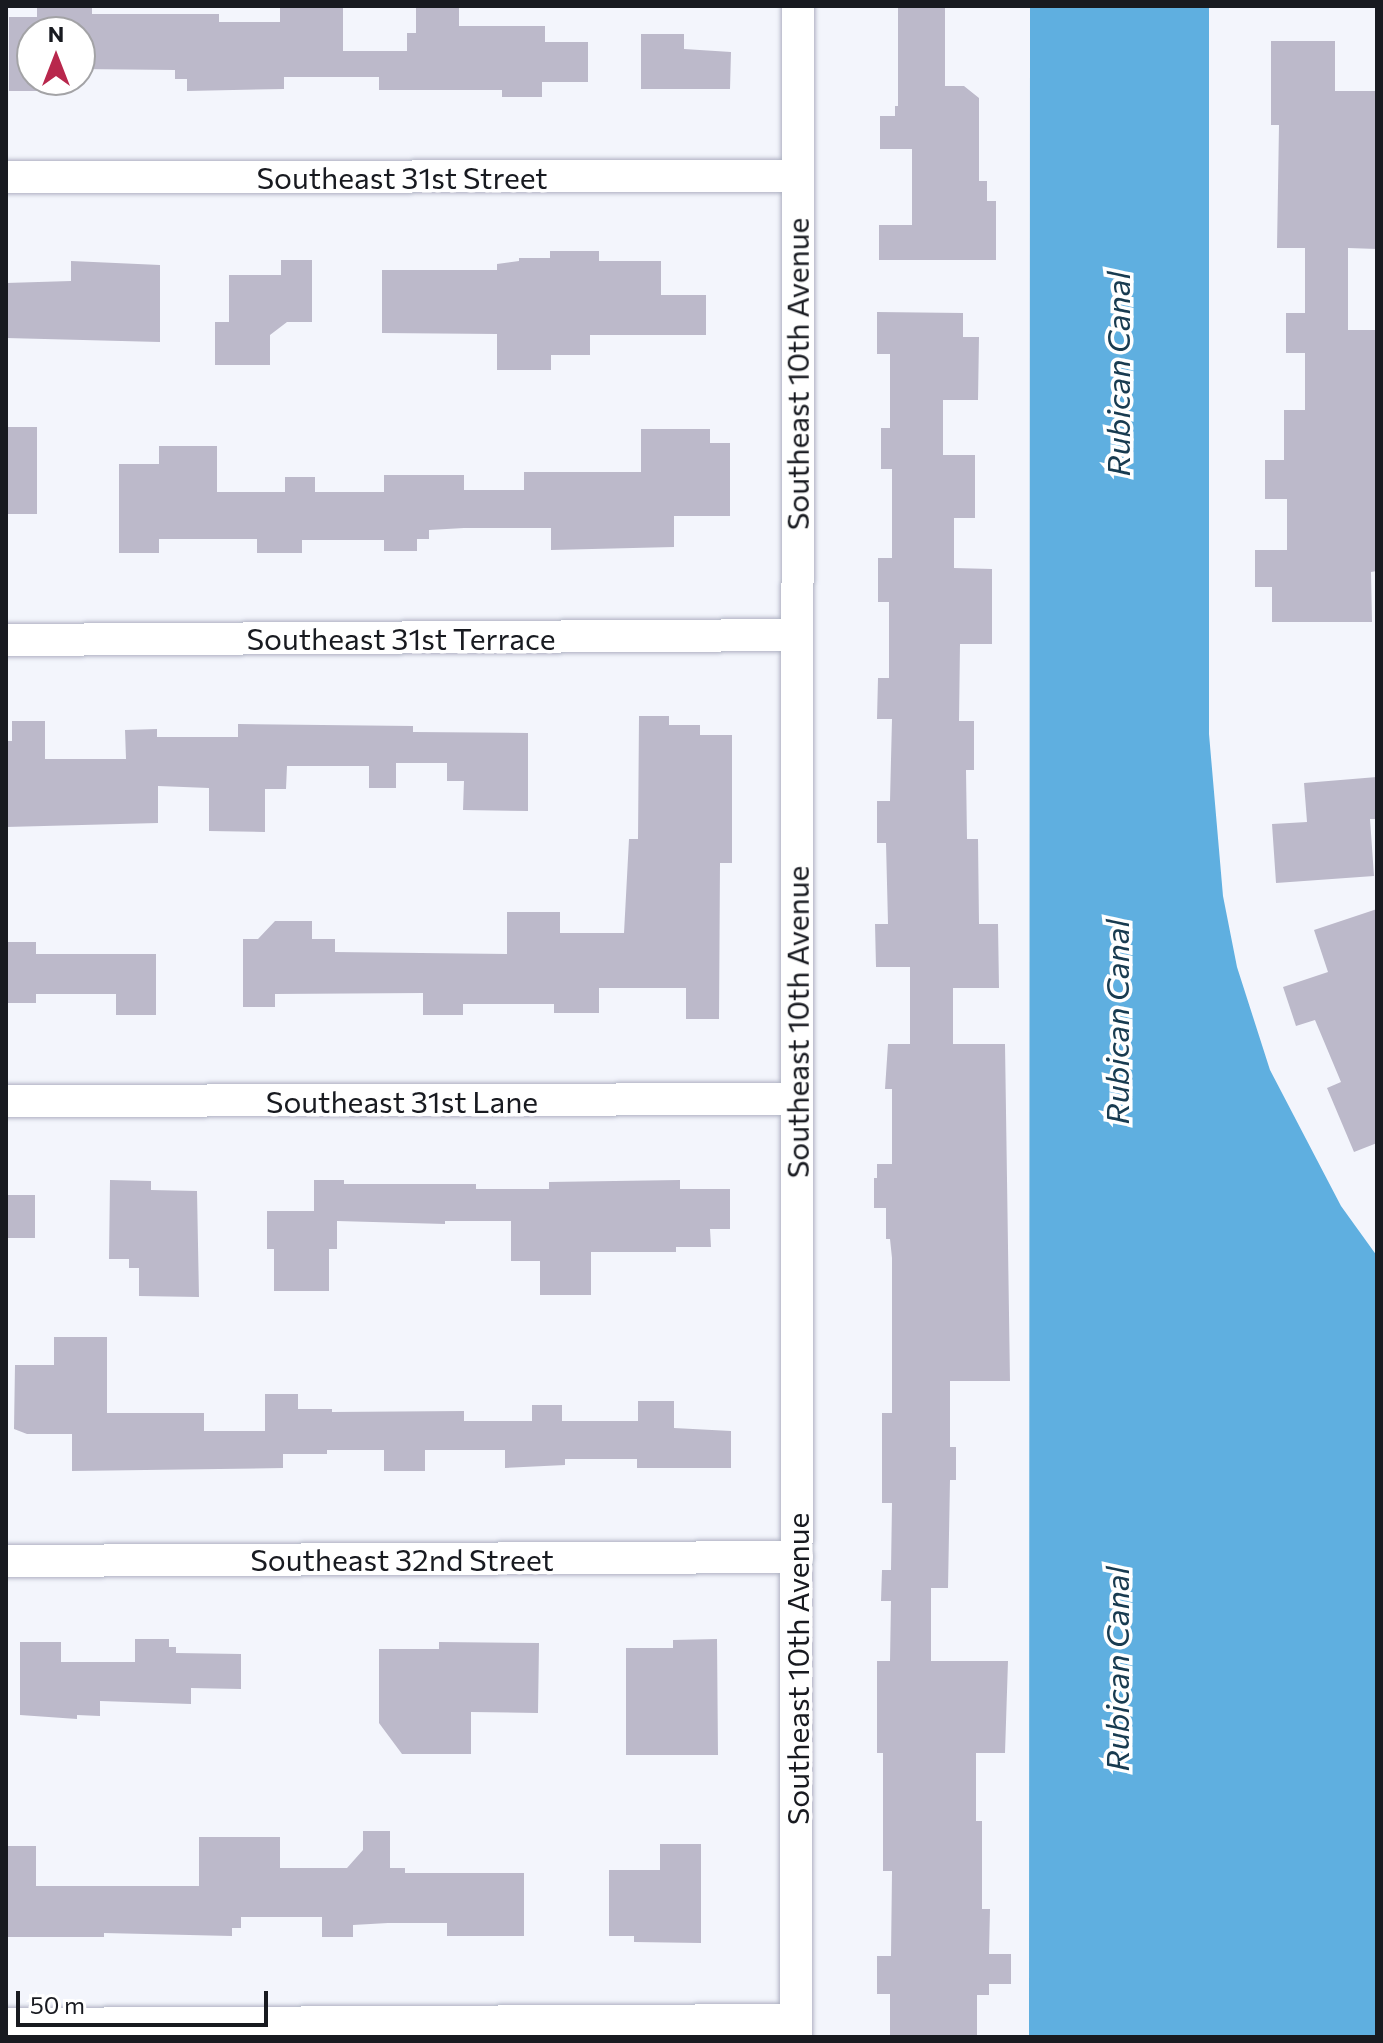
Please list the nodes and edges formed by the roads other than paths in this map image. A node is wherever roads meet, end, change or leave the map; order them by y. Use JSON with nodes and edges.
{"nodes":[{"id":1,"x":798,"y":6,"type":"edge"},
{"id":2,"x":797,"y":176,"type":"junction"},
{"id":3,"x":6,"y":177,"type":"edge"},
{"id":4,"x":797,"y":635,"type":"junction"},
{"id":5,"x":6,"y":640,"type":"edge"},
{"id":6,"x":797,"y":1099,"type":"junction"},
{"id":7,"x":6,"y":1101,"type":"edge"},
{"id":8,"x":797,"y":1557,"type":"junction"},
{"id":9,"x":6,"y":1561,"type":"edge"},
{"id":10,"x":6,"y":2024,"type":"edge"},
{"id":11,"x":796,"y":2029,"type":"edge"}],
"edges":[{"from":1,"to":2,"type":"street","name":"Southeast 10th Avenue"},
{"from":2,"to":3,"type":"street","name":"Southeast 31st Street"},
{"from":2,"to":4,"type":"street","name":"Southeast 10th Avenue"},
{"from":4,"to":5,"type":"street","name":"Southeast 31st Terrace"},
{"from":4,"to":6,"type":"street","name":"Southeast 10th Avenue"},
{"from":6,"to":7,"type":"street","name":"Southeast 31st Lane"},
{"from":6,"to":8,"type":"street","name":"Southeast 10th Avenue"},
{"from":8,"to":9,"type":"street","name":"Southeast 32nd Street"},
{"from":8,"to":11,"type":"street","name":"Southeast 10th Avenue"},
{"from":10,"to":11,"type":"street"}]}
